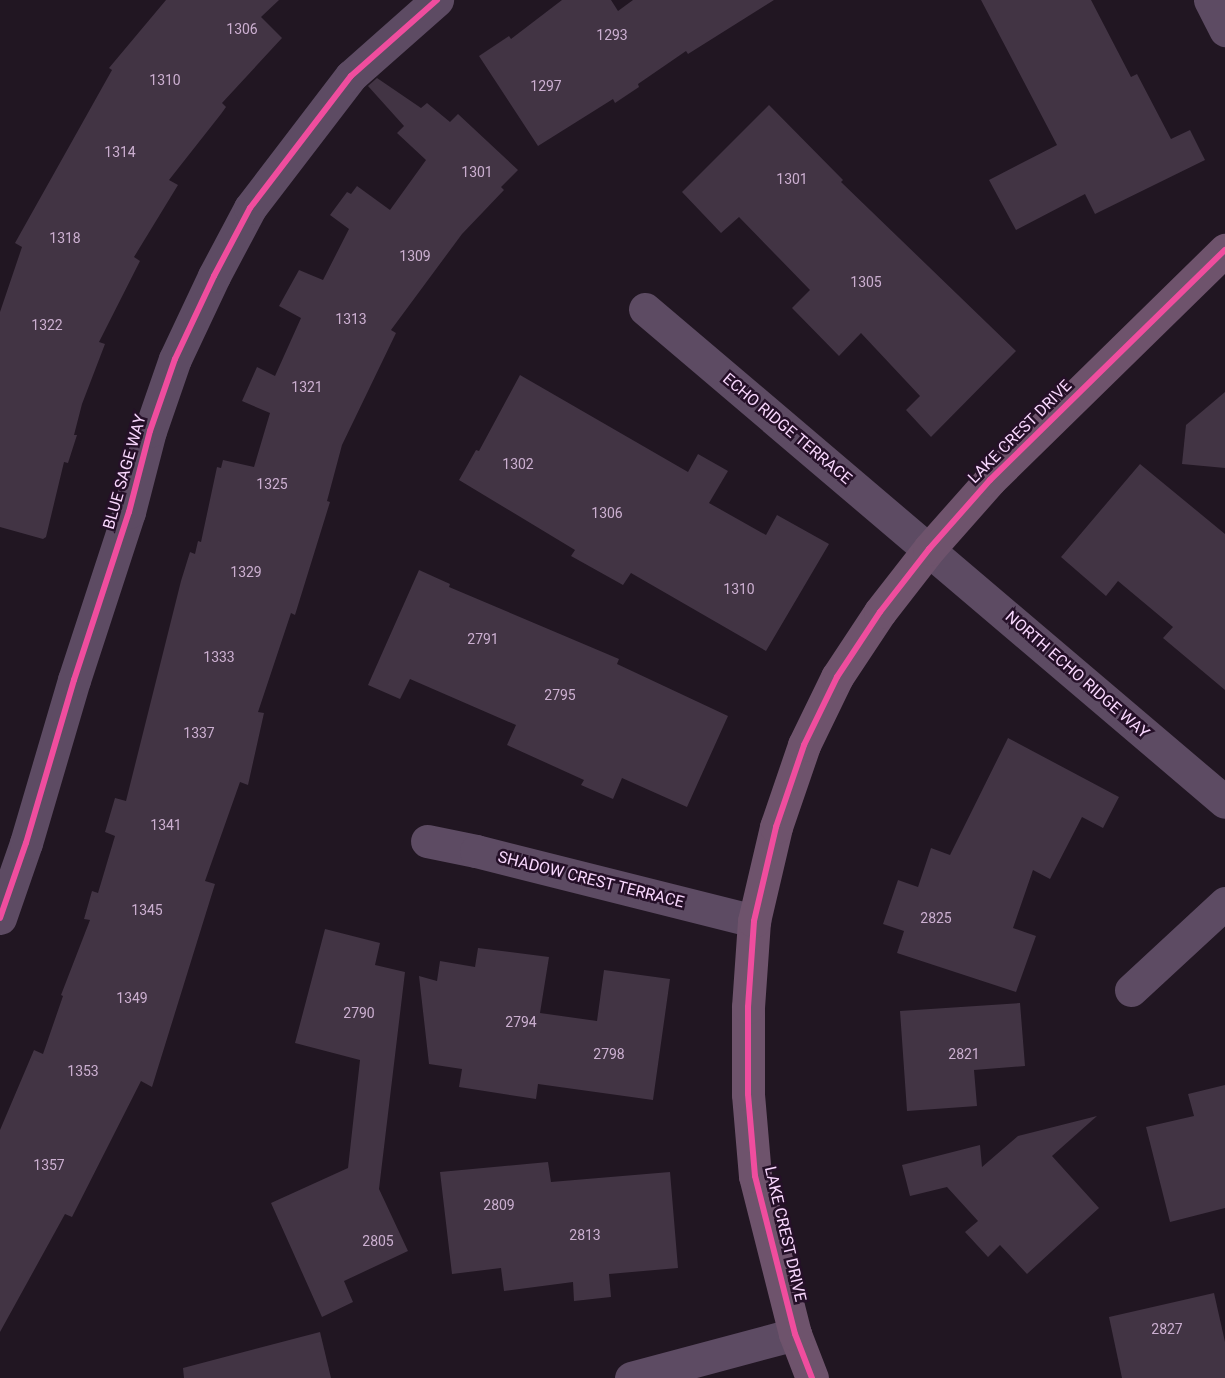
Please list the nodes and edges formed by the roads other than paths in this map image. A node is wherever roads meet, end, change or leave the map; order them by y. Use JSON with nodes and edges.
{"nodes":[{"id":1,"x":437,"y":0,"type":"edge"},
{"id":2,"x":1210,"y":0,"type":"edge"},
{"id":3,"x":1225,"y":30,"type":"edge"},
{"id":4,"x":1225,"y":250,"type":"edge"},
{"id":5,"x":645,"y":309,"type":"dead end"},
{"id":6,"x":929,"y":549,"type":"junction"},
{"id":7,"x":1225,"y":802,"type":"edge"},
{"id":8,"x":427,"y":841,"type":"dead end"},
{"id":9,"x":1225,"y":903,"type":"edge"},
{"id":10,"x":0,"y":918,"type":"edge"},
{"id":11,"x":754,"y":921,"type":"junction"},
{"id":12,"x":1131,"y":990,"type":"dead end"},
{"id":13,"x":795,"y":1334,"type":"junction"},
{"id":14,"x":631,"y":1378,"type":"edge"},
{"id":15,"x":812,"y":1378,"type":"edge"}],
"edges":[{"from":1,"to":10,"type":"street","name":"BLUE SAGE WAY"},
{"from":2,"to":3,"type":"street"},
{"from":4,"to":6,"type":"main road","name":"LAKE CREST DRIVE"},
{"from":5,"to":6,"type":"street","name":"ECHO RIDGE TERRACE"},
{"from":6,"to":7,"type":"street","name":"NORTH ECHO RIDGE WAY"},
{"from":6,"to":11,"type":"main road","name":"LAKE CREST DRIVE"},
{"from":8,"to":11,"type":"street","name":"SHADOW CREST TERRACE"},
{"from":9,"to":12,"type":"street"},
{"from":11,"to":13,"type":"main road","name":"LAKE CREST DRIVE"},
{"from":13,"to":14,"type":"street"},
{"from":13,"to":15,"type":"main road","name":"LAKE CREST DRIVE"}]}
